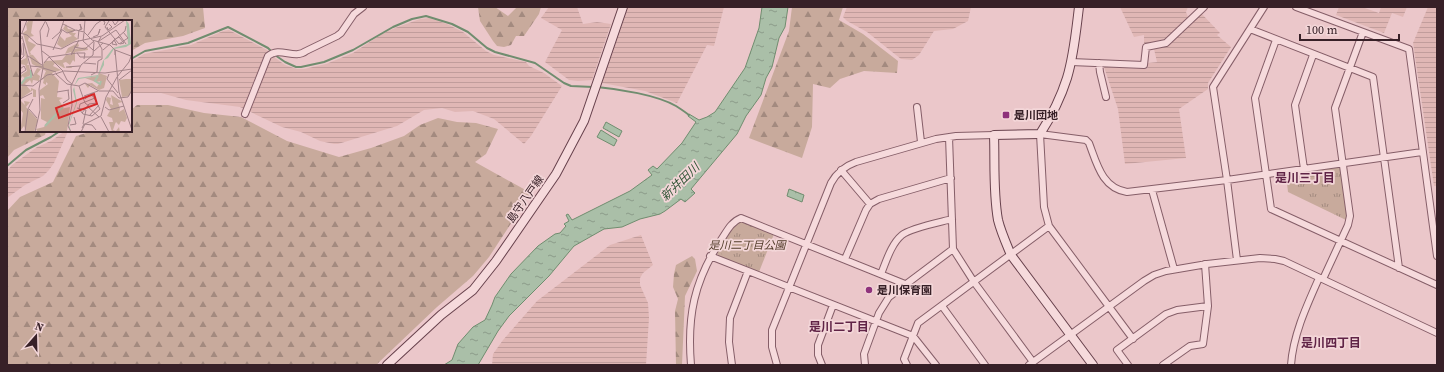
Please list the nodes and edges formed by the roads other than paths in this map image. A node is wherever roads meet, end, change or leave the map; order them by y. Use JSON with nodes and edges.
{"nodes":[{"id":1,"x":363,"y":7,"type":"edge"},
{"id":2,"x":623,"y":7,"type":"edge"},
{"id":3,"x":1079,"y":7,"type":"edge"},
{"id":4,"x":1204,"y":7,"type":"edge"},
{"id":5,"x":1264,"y":7,"type":"edge"},
{"id":6,"x":1296,"y":7,"type":"edge"},
{"id":7,"x":1250,"y":29,"type":"junction"},
{"id":8,"x":1363,"y":32,"type":"junction"},
{"id":9,"x":1276,"y":40,"type":"junction"},
{"id":10,"x":1313,"y":55,"type":"junction"},
{"id":11,"x":1071,"y":62,"type":"junction"},
{"id":12,"x":1099,"y":64,"type":"junction"},
{"id":13,"x":1349,"y":68,"type":"junction"},
{"id":14,"x":1106,"y":96,"type":"dead end"},
{"id":15,"x":916,"y":107,"type":"dead end"},
{"id":16,"x":245,"y":114,"type":"dead end"},
{"id":17,"x":1040,"y":134,"type":"junction"},
{"id":18,"x":994,"y":135,"type":"junction"},
{"id":19,"x":949,"y":137,"type":"junction"},
{"id":20,"x":921,"y":142,"type":"junction"},
{"id":21,"x":1422,"y":152,"type":"junction"},
{"id":22,"x":1384,"y":157,"type":"junction"},
{"id":23,"x":1343,"y":163,"type":"junction"},
{"id":24,"x":1304,"y":169,"type":"junction"},
{"id":25,"x":841,"y":170,"type":"junction"},
{"id":26,"x":1266,"y":174,"type":"junction"},
{"id":27,"x":950,"y":178,"type":"junction"},
{"id":28,"x":1227,"y":180,"type":"junction"},
{"id":29,"x":1152,"y":190,"type":"junction"},
{"id":30,"x":1429,"y":192,"type":"junction"},
{"id":31,"x":1437,"y":192,"type":"edge"},
{"id":32,"x":870,"y":204,"type":"junction"},
{"id":33,"x":952,"y":219,"type":"junction"},
{"id":34,"x":1049,"y":226,"type":"junction"},
{"id":35,"x":1341,"y":242,"type":"junction"},
{"id":36,"x":807,"y":244,"type":"junction"},
{"id":37,"x":953,"y":249,"type":"junction"},
{"id":38,"x":1011,"y":255,"type":"junction"},
{"id":39,"x":710,"y":256,"type":"junction"},
{"id":40,"x":1437,"y":256,"type":"edge"},
{"id":41,"x":845,"y":259,"type":"junction"},
{"id":42,"x":1237,"y":260,"type":"junction"},
{"id":43,"x":1205,"y":264,"type":"junction"},
{"id":44,"x":1399,"y":268,"type":"junction"},
{"id":45,"x":1174,"y":269,"type":"junction"},
{"id":46,"x":748,"y":271,"type":"junction"},
{"id":47,"x":881,"y":274,"type":"junction"},
{"id":48,"x":1321,"y":278,"type":"junction"},
{"id":49,"x":974,"y":282,"type":"junction"},
{"id":50,"x":905,"y":284,"type":"junction"},
{"id":51,"x":1437,"y":285,"type":"edge"},
{"id":52,"x":789,"y":287,"type":"junction"},
{"id":53,"x":832,"y":305,"type":"junction"},
{"id":54,"x":942,"y":306,"type":"junction"},
{"id":55,"x":1208,"y":306,"type":"junction"},
{"id":56,"x":1109,"y":307,"type":"junction"},
{"id":57,"x":876,"y":321,"type":"junction"},
{"id":58,"x":1437,"y":333,"type":"edge"},
{"id":59,"x":1070,"y":335,"type":"junction"},
{"id":60,"x":913,"y":336,"type":"junction"},
{"id":61,"x":1133,"y":339,"type":"junction"},
{"id":62,"x":1031,"y":364,"type":"edge"},
{"id":63,"x":387,"y":365,"type":"edge"},
{"id":64,"x":691,"y":365,"type":"edge"},
{"id":65,"x":732,"y":365,"type":"edge"},
{"id":66,"x":777,"y":365,"type":"edge"},
{"id":67,"x":822,"y":365,"type":"edge"},
{"id":68,"x":865,"y":365,"type":"edge"},
{"id":69,"x":907,"y":365,"type":"edge"},
{"id":70,"x":936,"y":365,"type":"edge"},
{"id":71,"x":985,"y":365,"type":"edge"},
{"id":72,"x":1093,"y":365,"type":"edge"},
{"id":73,"x":1128,"y":365,"type":"edge"},
{"id":74,"x":1163,"y":365,"type":"edge"},
{"id":75,"x":1291,"y":365,"type":"edge"}],
"edges":[{"from":1,"to":16,"type":"street"},
{"from":2,"to":63,"type":"street","name":"島守八戸線"},
{"from":3,"to":11,"type":"street"},
{"from":4,"to":12,"type":"street"},
{"from":5,"to":7,"type":"street"},
{"from":6,"to":8,"type":"street"},
{"from":7,"to":9,"type":"street"},
{"from":7,"to":28,"type":"street"},
{"from":8,"to":13,"type":"street"},
{"from":8,"to":21,"type":"street"},
{"from":9,"to":10,"type":"street"},
{"from":9,"to":26,"type":"street"},
{"from":10,"to":13,"type":"street"},
{"from":10,"to":24,"type":"street"},
{"from":11,"to":12,"type":"street"},
{"from":11,"to":17,"type":"street"},
{"from":12,"to":14,"type":"street"},
{"from":13,"to":22,"type":"street"},
{"from":13,"to":23,"type":"street"},
{"from":15,"to":20,"type":"street"},
{"from":17,"to":18,"type":"street"},
{"from":17,"to":29,"type":"street"},
{"from":17,"to":34,"type":"street"},
{"from":18,"to":19,"type":"street"},
{"from":18,"to":38,"type":"street"},
{"from":19,"to":20,"type":"street"},
{"from":19,"to":27,"type":"street"},
{"from":20,"to":25,"type":"street"},
{"from":21,"to":22,"type":"street"},
{"from":21,"to":30,"type":"street"},
{"from":22,"to":23,"type":"street"},
{"from":22,"to":44,"type":"street"},
{"from":23,"to":24,"type":"street"},
{"from":23,"to":35,"type":"street"},
{"from":24,"to":26,"type":"street"},
{"from":25,"to":32,"type":"street"},
{"from":25,"to":36,"type":"street"},
{"from":26,"to":28,"type":"street"},
{"from":26,"to":35,"type":"street"},
{"from":27,"to":32,"type":"street"},
{"from":27,"to":33,"type":"street"},
{"from":28,"to":29,"type":"street"},
{"from":28,"to":42,"type":"street"},
{"from":29,"to":45,"type":"street"},
{"from":30,"to":31,"type":"street"},
{"from":30,"to":40,"type":"street"},
{"from":32,"to":41,"type":"street"},
{"from":33,"to":37,"type":"street"},
{"from":33,"to":47,"type":"street"},
{"from":34,"to":38,"type":"street"},
{"from":34,"to":56,"type":"street"},
{"from":35,"to":44,"type":"street"},
{"from":35,"to":48,"type":"street"},
{"from":36,"to":39,"type":"street"},
{"from":36,"to":41,"type":"street"},
{"from":36,"to":52,"type":"street"},
{"from":37,"to":49,"type":"street"},
{"from":37,"to":50,"type":"street"},
{"from":38,"to":49,"type":"street"},
{"from":38,"to":59,"type":"street"},
{"from":39,"to":46,"type":"street"},
{"from":39,"to":64,"type":"street"},
{"from":41,"to":47,"type":"street"},
{"from":42,"to":43,"type":"street"},
{"from":42,"to":48,"type":"street"},
{"from":43,"to":45,"type":"street"},
{"from":43,"to":55,"type":"street"},
{"from":44,"to":51,"type":"street"},
{"from":45,"to":56,"type":"street"},
{"from":46,"to":52,"type":"street"},
{"from":46,"to":65,"type":"street"},
{"from":47,"to":50,"type":"street"},
{"from":48,"to":58,"type":"street"},
{"from":48,"to":75,"type":"street"},
{"from":49,"to":54,"type":"street"},
{"from":49,"to":62,"type":"street"},
{"from":50,"to":57,"type":"street"},
{"from":52,"to":53,"type":"street"},
{"from":52,"to":66,"type":"street"},
{"from":53,"to":57,"type":"street"},
{"from":53,"to":67,"type":"street"},
{"from":54,"to":60,"type":"street"},
{"from":54,"to":71,"type":"street"},
{"from":55,"to":61,"type":"street"},
{"from":55,"to":74,"type":"street"},
{"from":56,"to":59,"type":"street"},
{"from":56,"to":61,"type":"street"},
{"from":57,"to":60,"type":"street"},
{"from":57,"to":68,"type":"street"},
{"from":59,"to":62,"type":"street"},
{"from":59,"to":72,"type":"street"},
{"from":60,"to":69,"type":"street"},
{"from":60,"to":70,"type":"street"},
{"from":61,"to":73,"type":"street"}]}
